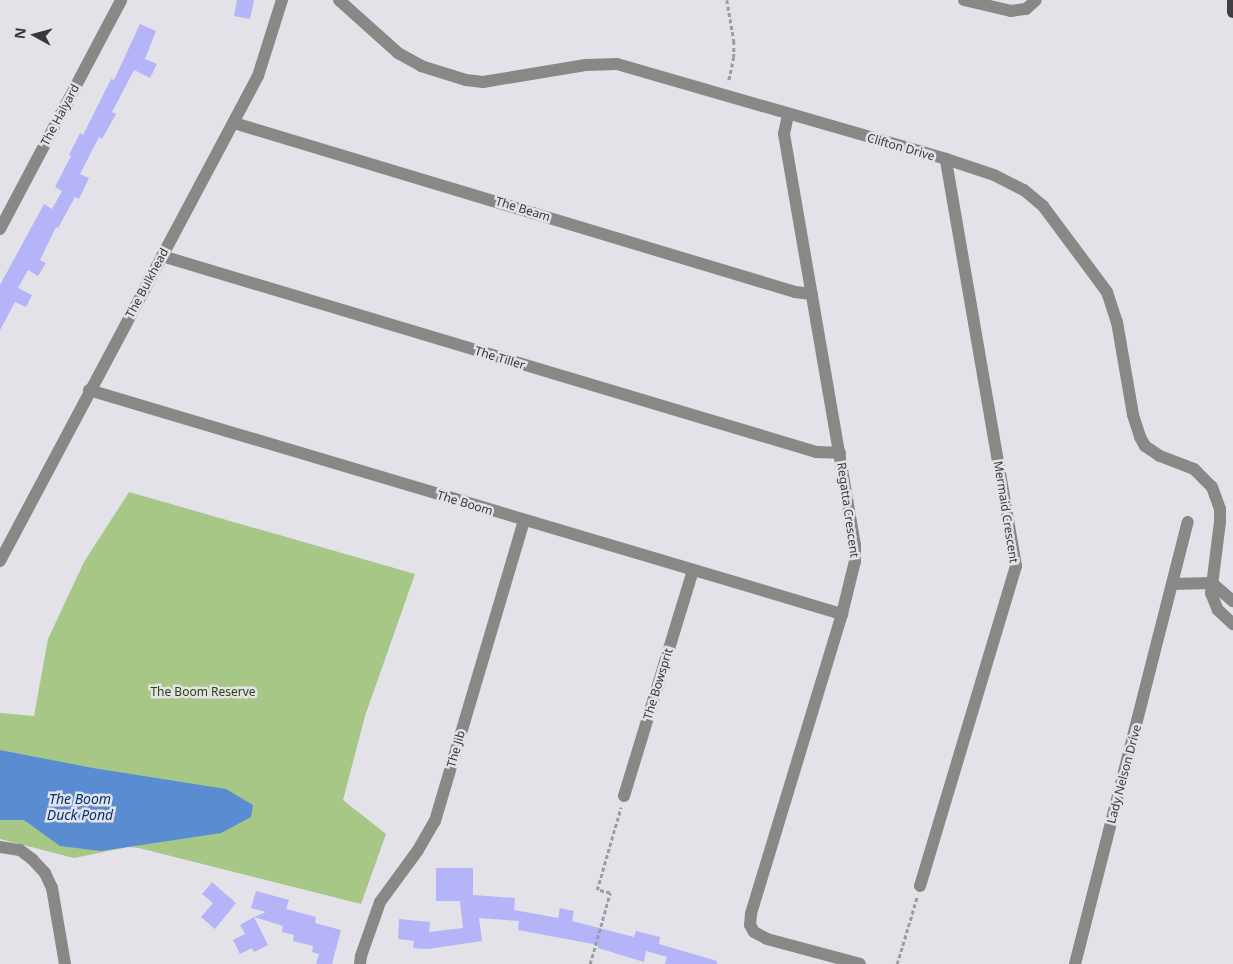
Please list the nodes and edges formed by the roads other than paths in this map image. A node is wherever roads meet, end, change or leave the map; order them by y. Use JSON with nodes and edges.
{"nodes":[{"id":1,"x":120,"y":0,"type":"edge"},
{"id":2,"x":282,"y":0,"type":"edge"},
{"id":3,"x":339,"y":0,"type":"edge"},
{"id":4,"x":964,"y":0,"type":"edge"},
{"id":5,"x":1036,"y":0,"type":"edge"},
{"id":6,"x":1233,"y":0,"type":"edge"},
{"id":7,"x":1233,"y":12,"type":"edge"},
{"id":8,"x":788,"y":115,"type":"junction"},
{"id":9,"x":234,"y":123,"type":"junction"},
{"id":10,"x":946,"y":159,"type":"junction"},
{"id":11,"x":0,"y":229,"type":"edge"},
{"id":12,"x":162,"y":256,"type":"junction"},
{"id":13,"x":812,"y":294,"type":"junction"},
{"id":14,"x":90,"y":390,"type":"junction"},
{"id":15,"x":840,"y":453,"type":"junction"},
{"id":16,"x":524,"y":520,"type":"junction"},
{"id":17,"x":1188,"y":522,"type":"dead end"},
{"id":18,"x":0,"y":561,"type":"edge"},
{"id":19,"x":693,"y":572,"type":"junction"},
{"id":20,"x":1212,"y":583,"type":"junction"},
{"id":21,"x":1172,"y":584,"type":"junction"},
{"id":22,"x":1233,"y":601,"type":"edge"},
{"id":23,"x":842,"y":614,"type":"junction"},
{"id":24,"x":1233,"y":624,"type":"edge"},
{"id":25,"x":624,"y":796,"type":"road end"},
{"id":26,"x":0,"y":847,"type":"edge"},
{"id":27,"x":920,"y":886,"type":"road end"},
{"id":28,"x":65,"y":964,"type":"edge"},
{"id":29,"x":360,"y":964,"type":"edge"},
{"id":30,"x":860,"y":964,"type":"edge"},
{"id":31,"x":1075,"y":964,"type":"edge"}],
"edges":[{"from":1,"to":11,"type":"street","name":"The Halyard"},
{"from":2,"to":9,"type":"street","name":"The Bulkhead"},
{"from":3,"to":8,"type":"street","name":"Clifton Drive"},
{"from":4,"to":5,"type":"street"},
{"from":6,"to":7,"type":"main road"},
{"from":8,"to":10,"type":"street","name":"Clifton Drive"},
{"from":8,"to":13,"type":"street","name":"Regatta Crescent"},
{"from":9,"to":12,"type":"street","name":"The Bulkhead"},
{"from":9,"to":13,"type":"street","name":"The Beam"},
{"from":10,"to":20,"type":"street","name":"Clifton Drive"},
{"from":10,"to":27,"type":"street","name":"Mermaid Crescent"},
{"from":12,"to":14,"type":"street","name":"The Bulkhead"},
{"from":12,"to":15,"type":"street","name":"The Tiller"},
{"from":13,"to":15,"type":"street","name":"Regatta Crescent"},
{"from":14,"to":16,"type":"street","name":"The Boom"},
{"from":14,"to":18,"type":"street","name":"The Bulkhead"},
{"from":15,"to":23,"type":"street","name":"Regatta Crescent"},
{"from":16,"to":19,"type":"street","name":"The Boom"},
{"from":16,"to":29,"type":"street","name":"The Jib"},
{"from":17,"to":21,"type":"street","name":"Lady Nelson Drive"},
{"from":19,"to":23,"type":"street","name":"The Boom"},
{"from":19,"to":25,"type":"street","name":"The Bowsprit"},
{"from":20,"to":21,"type":"street"},
{"from":20,"to":22,"type":"street"},
{"from":20,"to":24,"type":"street","name":"Clifton Drive"},
{"from":21,"to":31,"type":"street","name":"Lady Nelson Drive"},
{"from":23,"to":30,"type":"street","name":"Regatta Crescent"},
{"from":26,"to":28,"type":"street"}]}
